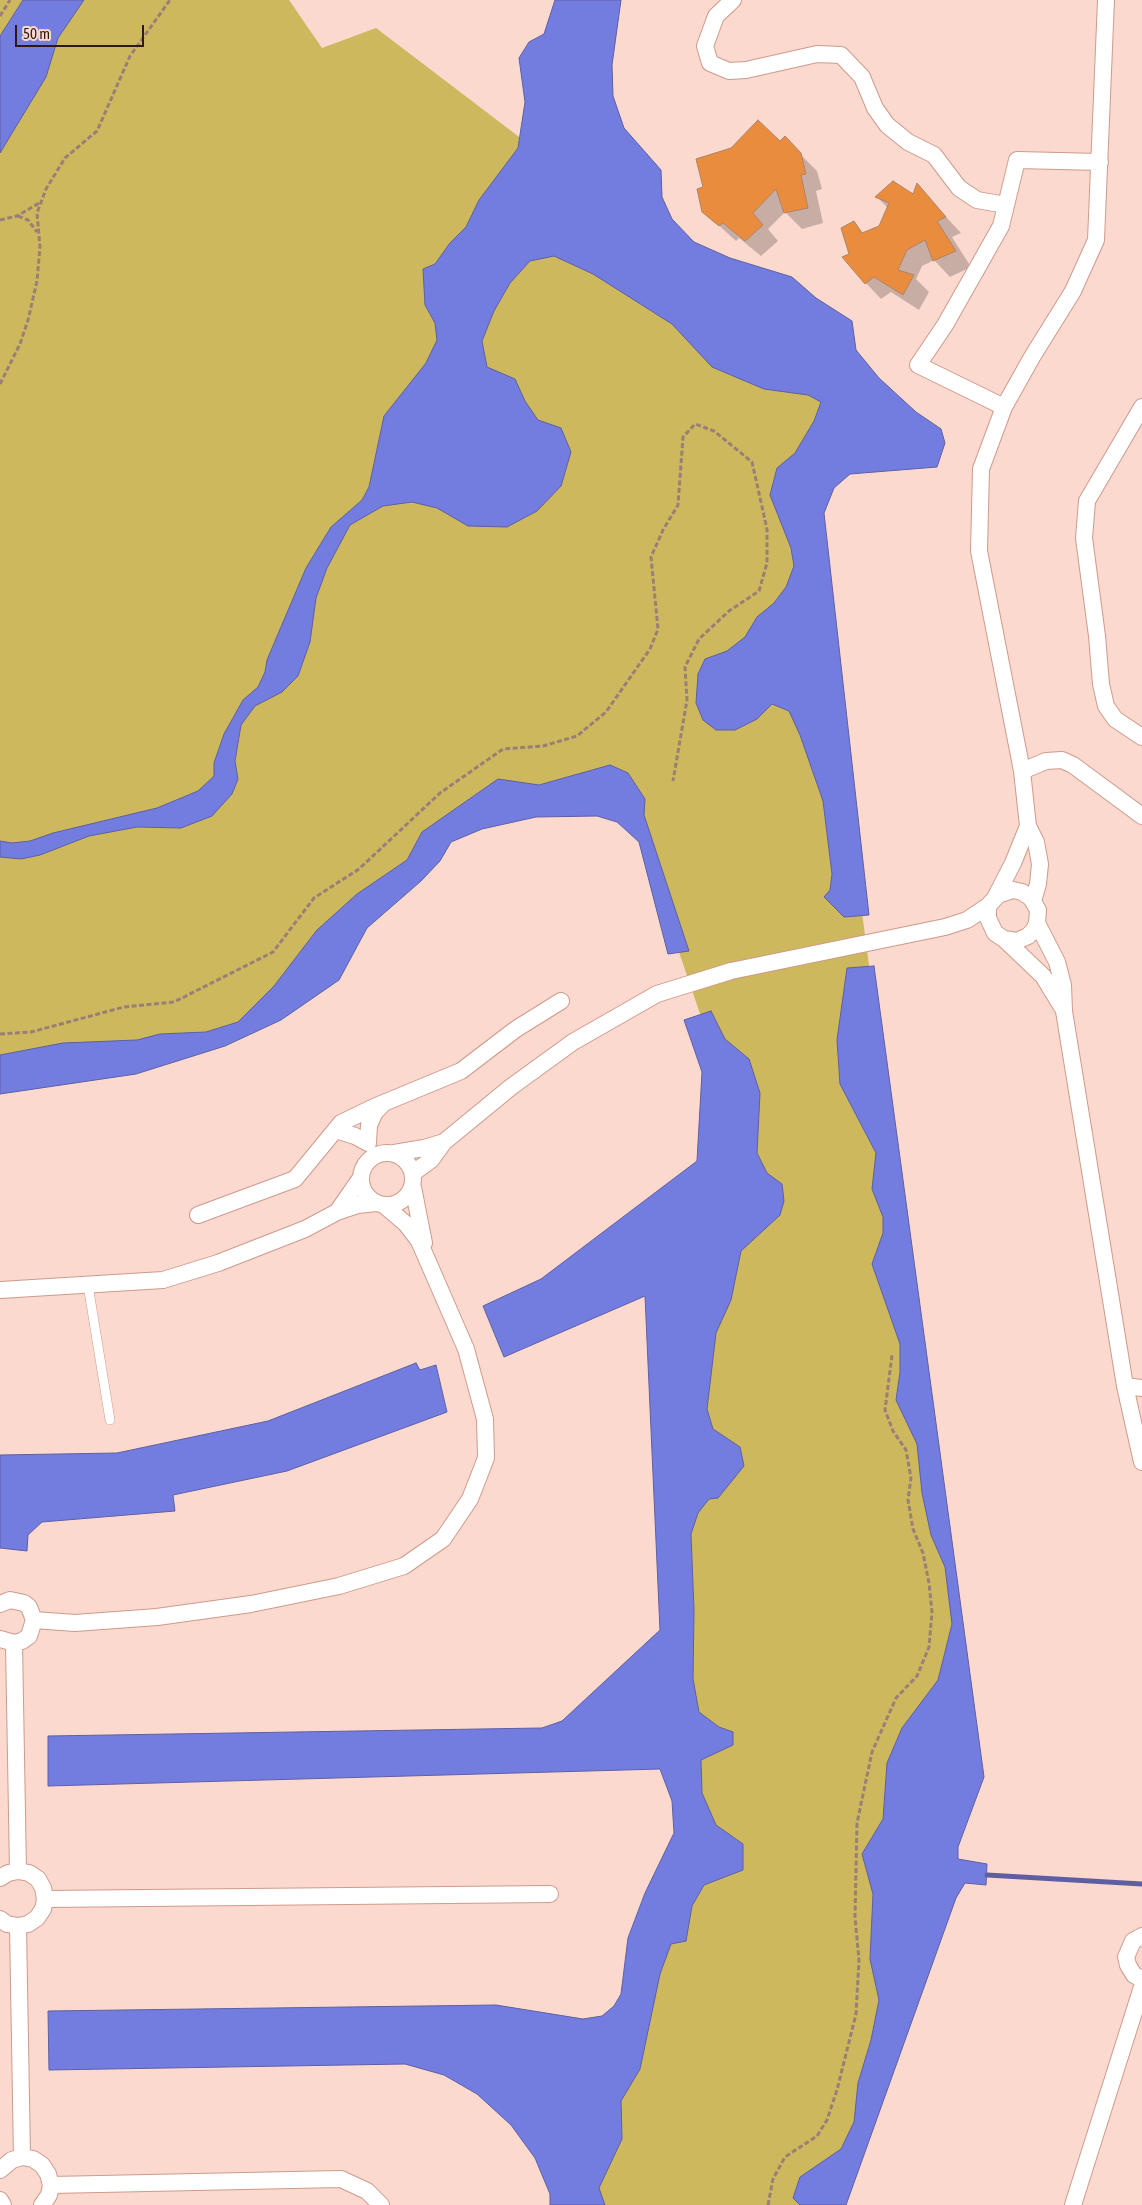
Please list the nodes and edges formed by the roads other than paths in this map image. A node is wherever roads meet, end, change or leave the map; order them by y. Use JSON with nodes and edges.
{"nodes":[{"id":1,"x":734,"y":0,"type":"edge"},
{"id":2,"x":1106,"y":0,"type":"edge"},
{"id":3,"x":1100,"y":162,"type":"junction"},
{"id":4,"x":1006,"y":205,"type":"junction"},
{"id":5,"x":1004,"y":407,"type":"junction"},
{"id":6,"x":1142,"y":407,"type":"edge"},
{"id":7,"x":1142,"y":737,"type":"edge"},
{"id":8,"x":1022,"y":771,"type":"junction"},
{"id":9,"x":1142,"y":816,"type":"edge"},
{"id":10,"x":1028,"y":826,"type":"junction"},
{"id":11,"x":1033,"y":901,"type":"junction"},
{"id":12,"x":991,"y":902,"type":"junction"},
{"id":13,"x":1038,"y":922,"type":"junction"},
{"id":14,"x":946,"y":927,"type":"junction"},
{"id":15,"x":999,"y":936,"type":"junction"},
{"id":16,"x":561,"y":1001,"type":"dead end"},
{"id":17,"x":1064,"y":1011,"type":"junction"},
{"id":18,"x":384,"y":1103,"type":"junction"},
{"id":19,"x":336,"y":1130,"type":"junction"},
{"id":20,"x":444,"y":1142,"type":"junction"},
{"id":21,"x":370,"y":1150,"type":"junction"},
{"id":22,"x":394,"y":1152,"type":"junction"},
{"id":23,"x":360,"y":1179,"type":"junction"},
{"id":24,"x":413,"y":1180,"type":"junction"},
{"id":25,"x":381,"y":1204,"type":"junction"},
{"id":26,"x":337,"y":1212,"type":"junction"},
{"id":27,"x":198,"y":1215,"type":"dead end"},
{"id":28,"x":429,"y":1263,"type":"junction"},
{"id":29,"x":88,"y":1286,"type":"junction"},
{"id":30,"x":0,"y":1290,"type":"edge"},
{"id":31,"x":1125,"y":1386,"type":"junction"},
{"id":32,"x":1142,"y":1388,"type":"edge"},
{"id":33,"x":110,"y":1420,"type":"dead end"},
{"id":34,"x":1142,"y":1462,"type":"edge"},
{"id":35,"x":0,"y":1604,"type":"edge"},
{"id":36,"x":34,"y":1620,"type":"junction"},
{"id":37,"x":7,"y":1641,"type":"edge"},
{"id":38,"x":18,"y":1871,"type":"junction"},
{"id":39,"x":0,"y":1878,"type":"edge"},
{"id":40,"x":550,"y":1894,"type":"dead end"},
{"id":41,"x":46,"y":1899,"type":"junction"},
{"id":42,"x":0,"y":1919,"type":"edge"},
{"id":43,"x":18,"y":1926,"type":"junction"},
{"id":44,"x":1142,"y":1936,"type":"edge"},
{"id":45,"x":1142,"y":1979,"type":"edge"},
{"id":46,"x":1142,"y":1987,"type":"edge"},
{"id":47,"x":22,"y":2157,"type":"junction"},
{"id":48,"x":0,"y":2170,"type":"edge"},
{"id":49,"x":50,"y":2185,"type":"junction"},
{"id":50,"x":0,"y":2200,"type":"edge"},
{"id":51,"x":3,"y":2205,"type":"edge"},
{"id":52,"x":42,"y":2205,"type":"edge"},
{"id":53,"x":381,"y":2205,"type":"edge"},
{"id":54,"x":1073,"y":2205,"type":"edge"}],
"edges":[{"from":1,"to":4,"type":"street"},
{"from":2,"to":3,"type":"street"},
{"from":3,"to":4,"type":"street"},
{"from":3,"to":5,"type":"street"},
{"from":4,"to":5,"type":"street"},
{"from":5,"to":8,"type":"street"},
{"from":6,"to":7,"type":"street"},
{"from":8,"to":9,"type":"street"},
{"from":8,"to":10,"type":"street"},
{"from":10,"to":11,"type":"street"},
{"from":10,"to":12,"type":"street"},
{"from":11,"to":12,"type":"street"},
{"from":11,"to":13,"type":"street"},
{"from":12,"to":14,"type":"street"},
{"from":12,"to":15,"type":"street"},
{"from":13,"to":15,"type":"street"},
{"from":13,"to":17,"type":"street"},
{"from":14,"to":15,"type":"street"},
{"from":14,"to":20,"type":"street"},
{"from":15,"to":17,"type":"street"},
{"from":16,"to":18,"type":"street"},
{"from":17,"to":31,"type":"street"},
{"from":18,"to":19,"type":"street"},
{"from":18,"to":21,"type":"street"},
{"from":19,"to":21,"type":"street"},
{"from":19,"to":27,"type":"street"},
{"from":20,"to":22,"type":"street"},
{"from":20,"to":24,"type":"street"},
{"from":21,"to":22,"type":"street"},
{"from":21,"to":23,"type":"street"},
{"from":22,"to":24,"type":"street"},
{"from":23,"to":25,"type":"street"},
{"from":23,"to":26,"type":"street"},
{"from":24,"to":25,"type":"street"},
{"from":24,"to":28,"type":"street"},
{"from":25,"to":26,"type":"street"},
{"from":25,"to":28,"type":"street"},
{"from":26,"to":29,"type":"street"},
{"from":28,"to":36,"type":"street"},
{"from":29,"to":30,"type":"street"},
{"from":29,"to":33,"type":"lane"},
{"from":31,"to":32,"type":"street"},
{"from":31,"to":34,"type":"street"},
{"from":35,"to":36,"type":"street"},
{"from":36,"to":37,"type":"street"},
{"from":37,"to":38,"type":"street"},
{"from":38,"to":39,"type":"street"},
{"from":38,"to":41,"type":"street"},
{"from":40,"to":41,"type":"street"},
{"from":41,"to":43,"type":"street"},
{"from":42,"to":43,"type":"street"},
{"from":43,"to":47,"type":"street"},
{"from":44,"to":45,"type":"street"},
{"from":46,"to":54,"type":"street"},
{"from":47,"to":48,"type":"street"},
{"from":47,"to":49,"type":"street"},
{"from":49,"to":52,"type":"street"},
{"from":49,"to":53,"type":"street"},
{"from":50,"to":51,"type":"street"}]}
